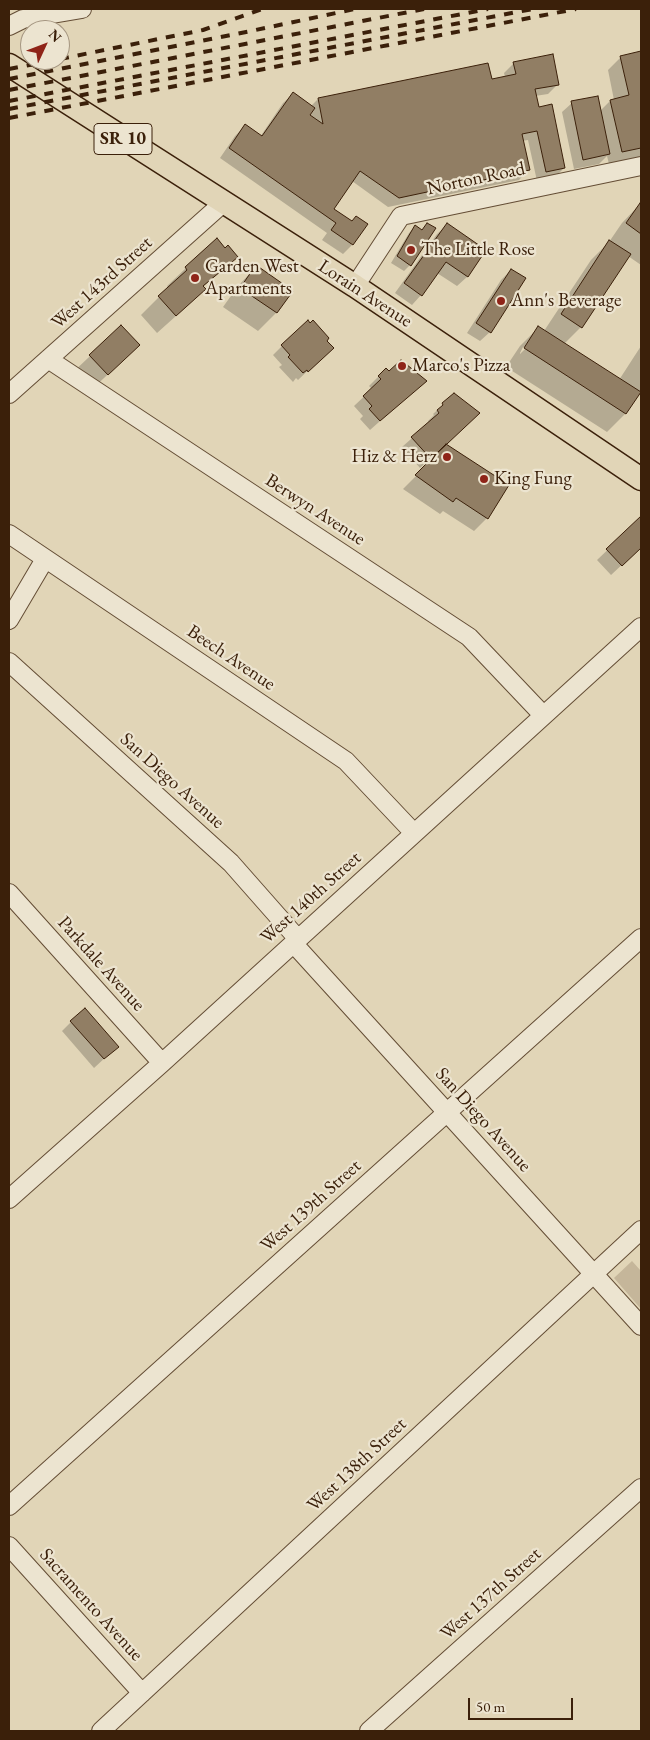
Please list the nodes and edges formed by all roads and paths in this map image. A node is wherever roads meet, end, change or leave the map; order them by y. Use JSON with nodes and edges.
{"nodes":[{"id":1,"x":82,"y":9,"type":"edge"},
{"id":2,"x":9,"y":26,"type":"edge"},
{"id":3,"x":9,"y":66,"type":"edge"},
{"id":4,"x":641,"y":166,"type":"edge"},
{"id":5,"x":223,"y":203,"type":"junction"},
{"id":6,"x":355,"y":286,"type":"junction"},
{"id":7,"x":48,"y":359,"type":"junction"},
{"id":8,"x":9,"y":394,"type":"edge"},
{"id":9,"x":641,"y":479,"type":"edge"},
{"id":10,"x":9,"y":534,"type":"edge"},
{"id":11,"x":45,"y":559,"type":"junction"},
{"id":12,"x":9,"y":620,"type":"edge"},
{"id":13,"x":641,"y":627,"type":"edge"},
{"id":14,"x":9,"y":662,"type":"edge"},
{"id":15,"x":542,"y":715,"type":"junction"},
{"id":16,"x":414,"y":834,"type":"junction"},
{"id":17,"x":9,"y":893,"type":"edge"},
{"id":18,"x":641,"y":938,"type":"edge"},
{"id":19,"x":296,"y":941,"type":"junction"},
{"id":20,"x":162,"y":1063,"type":"junction"},
{"id":21,"x":448,"y":1112,"type":"junction"},
{"id":22,"x":9,"y":1199,"type":"edge"},
{"id":23,"x":641,"y":1230,"type":"edge"},
{"id":24,"x":594,"y":1273,"type":"junction"},
{"id":25,"x":641,"y":1326,"type":"edge"},
{"id":26,"x":641,"y":1488,"type":"edge"},
{"id":27,"x":9,"y":1506,"type":"edge"},
{"id":28,"x":9,"y":1546,"type":"edge"},
{"id":29,"x":142,"y":1694,"type":"junction"},
{"id":30,"x":102,"y":1731,"type":"edge"},
{"id":31,"x":369,"y":1731,"type":"edge"}],
"edges":[{"from":1,"to":2,"type":"street"},
{"from":3,"to":5,"type":"main road","name":"Lorain Avenue","number":"SR 10"},
{"from":4,"to":6,"type":"street","name":"Norton Road"},
{"from":5,"to":6,"type":"main road","name":"Lorain Avenue","number":"SR 10"},
{"from":5,"to":7,"type":"street","name":"West 143rd Street"},
{"from":6,"to":9,"type":"main road","name":"Lorain Avenue","number":"SR 10"},
{"from":7,"to":8,"type":"street","name":"West 143rd Street"},
{"from":7,"to":15,"type":"street","name":"Berwyn Avenue"},
{"from":10,"to":11,"type":"street","name":"Beech Avenue"},
{"from":11,"to":12,"type":"street"},
{"from":11,"to":16,"type":"street","name":"Beech Avenue"},
{"from":13,"to":15,"type":"street","name":"West 140th Street"},
{"from":14,"to":19,"type":"street","name":"San Diego Avenue"},
{"from":15,"to":16,"type":"street","name":"West 140th Street"},
{"from":16,"to":19,"type":"street","name":"West 140th Street"},
{"from":17,"to":20,"type":"street","name":"Parkdale Avenue"},
{"from":18,"to":21,"type":"street","name":"West 139th Street"},
{"from":19,"to":20,"type":"street","name":"West 140th Street"},
{"from":19,"to":21,"type":"street","name":"San Diego Avenue"},
{"from":20,"to":22,"type":"street","name":"West 140th Street"},
{"from":21,"to":24,"type":"street","name":"San Diego Avenue"},
{"from":21,"to":27,"type":"street","name":"West 139th Street"},
{"from":23,"to":24,"type":"street","name":"West 138th Street"},
{"from":24,"to":25,"type":"street","name":"San Diego Avenue"},
{"from":24,"to":29,"type":"street","name":"West 138th Street"},
{"from":26,"to":31,"type":"street","name":"West 137th Street"},
{"from":28,"to":29,"type":"street","name":"Sacramento Avenue"},
{"from":29,"to":30,"type":"street","name":"West 138th Street"}]}
